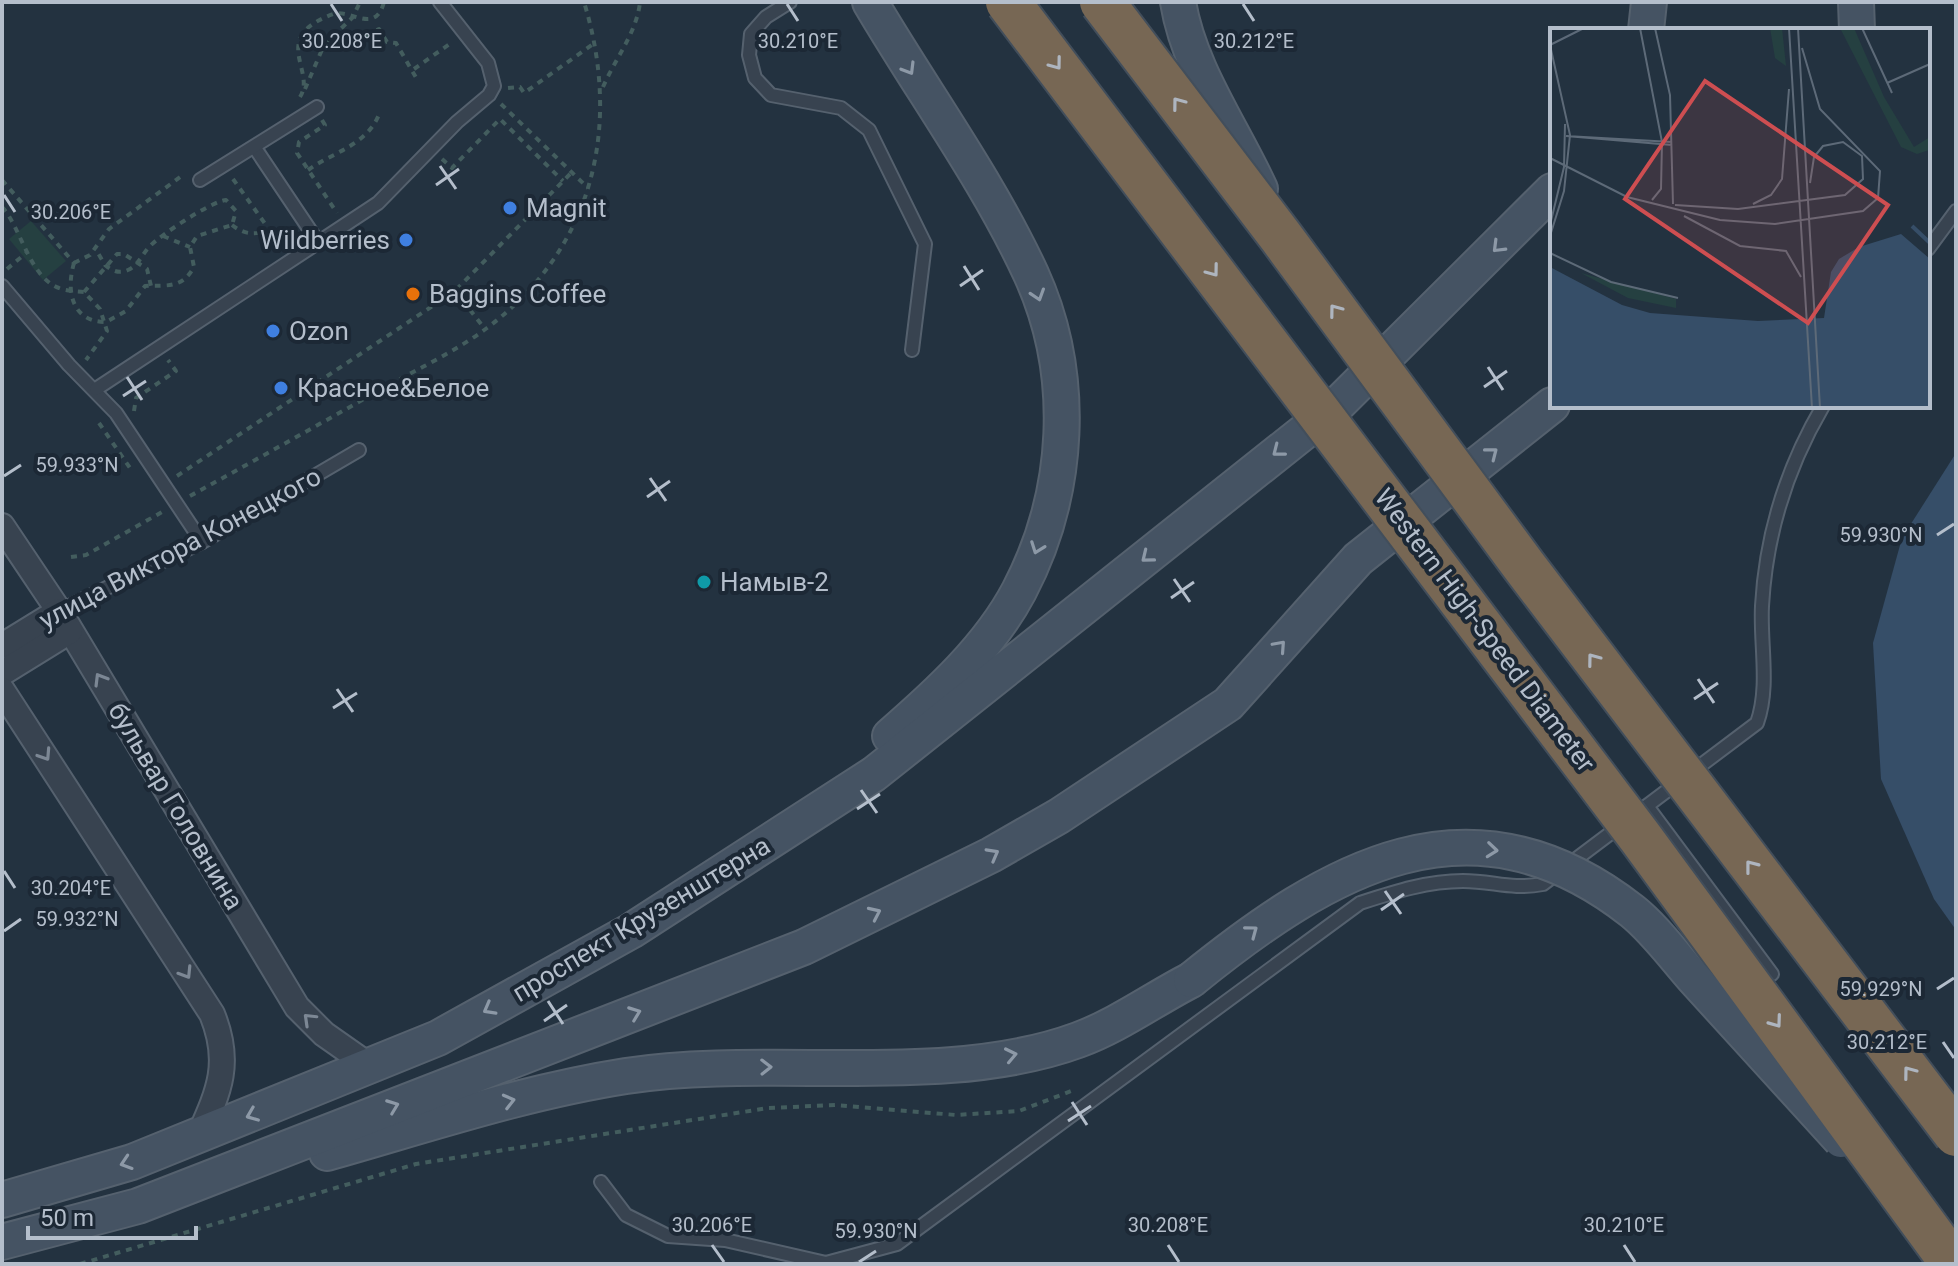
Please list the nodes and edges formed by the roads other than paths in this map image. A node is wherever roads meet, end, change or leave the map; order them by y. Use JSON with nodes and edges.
{"nodes":[{"id":1,"x":440,"y":2,"type":"edge"},
{"id":2,"x":790,"y":2,"type":"edge"},
{"id":3,"x":870,"y":2,"type":"edge"},
{"id":4,"x":1008,"y":2,"type":"edge"},
{"id":5,"x":1102,"y":2,"type":"edge"},
{"id":6,"x":1178,"y":2,"type":"edge"},
{"id":7,"x":1649,"y":2,"type":"edge"},
{"id":8,"x":1856,"y":2,"type":"edge"},
{"id":9,"x":1646,"y":28,"type":"edge"},
{"id":10,"x":1857,"y":28,"type":"edge"},
{"id":11,"x":315,"y":108,"type":"road end"},
{"id":12,"x":255,"y":148,"type":"junction"},
{"id":13,"x":199,"y":175,"type":"road end"},
{"id":14,"x":1550,"y":193,"type":"edge"},
{"id":15,"x":1956,"y":211,"type":"edge"},
{"id":16,"x":1281,"y":237,"type":"junction"},
{"id":17,"x":318,"y":242,"type":"junction"},
{"id":18,"x":1930,"y":246,"type":"edge"},
{"id":19,"x":2,"y":286,"type":"edge"},
{"id":20,"x":912,"y":350,"type":"dead end"},
{"id":21,"x":96,"y":389,"type":"junction"},
{"id":22,"x":1550,"y":407,"type":"edge"},
{"id":23,"x":1822,"y":408,"type":"edge"},
{"id":24,"x":359,"y":450,"type":"dead end"},
{"id":25,"x":2,"y":526,"type":"edge"},
{"id":26,"x":202,"y":542,"type":"junction"},
{"id":27,"x":64,"y":621,"type":"junction"},
{"id":28,"x":2,"y":646,"type":"edge"},
{"id":29,"x":2,"y":673,"type":"edge"},
{"id":30,"x":2,"y":690,"type":"edge"},
{"id":31,"x":1647,"y":806,"type":"junction"},
{"id":32,"x":631,"y":931,"type":"junction"},
{"id":33,"x":1772,"y":974,"type":"dead end"},
{"id":34,"x":371,"y":1067,"type":"junction"},
{"id":35,"x":1956,"y":1134,"type":"edge"},
{"id":36,"x":199,"y":1136,"type":"junction"},
{"id":37,"x":601,"y":1182,"type":"dead end"},
{"id":38,"x":2,"y":1200,"type":"edge"},
{"id":39,"x":138,"y":1206,"type":"junction"},
{"id":40,"x":2,"y":1242,"type":"edge"},
{"id":41,"x":1952,"y":1263,"type":"edge"}],
"edges":[{"from":1,"to":17,"type":"lane"},
{"from":2,"to":20,"type":"lane"},
{"from":3,"to":32,"type":"main road","one_way":true},
{"from":4,"to":41,"type":"highway","name":"Western High-Speed Diameter","one_way":true,"bridge":true},
{"from":16,"to":5,"type":"highway","one_way":true,"bridge":true},
{"from":6,"to":16,"type":"main road"},
{"from":7,"to":9,"type":"main road"},
{"from":8,"to":10,"type":"main road"},
{"from":11,"to":12,"type":"lane"},
{"from":12,"to":13,"type":"lane"},
{"from":12,"to":17,"type":"lane"},
{"from":14,"to":32,"type":"main road","name":"проспект Крузенштерна","one_way":true},
{"from":15,"to":18,"type":"lane"},
{"from":35,"to":16,"type":"highway","one_way":true,"bridge":true},
{"from":17,"to":21,"type":"lane"},
{"from":19,"to":21,"type":"lane"},
{"from":21,"to":26,"type":"lane"},
{"from":39,"to":22,"type":"main road","one_way":true},
{"from":23,"to":31,"type":"lane"},
{"from":24,"to":26,"type":"lane","name":"улица Виктора Конецкого"},
{"from":25,"to":27,"type":"street","name":"бульвар Головнина"},
{"from":26,"to":27,"type":"lane","name":"улица Виктора Конецкого"},
{"from":27,"to":28,"type":"street","name":"улица Виктора Конецкого"},
{"from":27,"to":29,"type":"street","name":"улица Виктора Конецкого"},
{"from":34,"to":27,"type":"street","name":"бульвар Головнина","one_way":true},
{"from":30,"to":36,"type":"street","one_way":true},
{"from":31,"to":33,"type":"lane"},
{"from":31,"to":37,"type":"lane"},
{"from":32,"to":34,"type":"main road","name":"проспект Крузенштерна","one_way":true},
{"from":34,"to":36,"type":"main road","name":"проспект Крузенштерна","one_way":true},
{"from":36,"to":38,"type":"main road","name":"проспект Крузенштерна","one_way":true},
{"from":39,"to":40,"type":"main road"},
{"from":39,"to":41,"type":"main road","one_way":true,"bridge":true}]}
